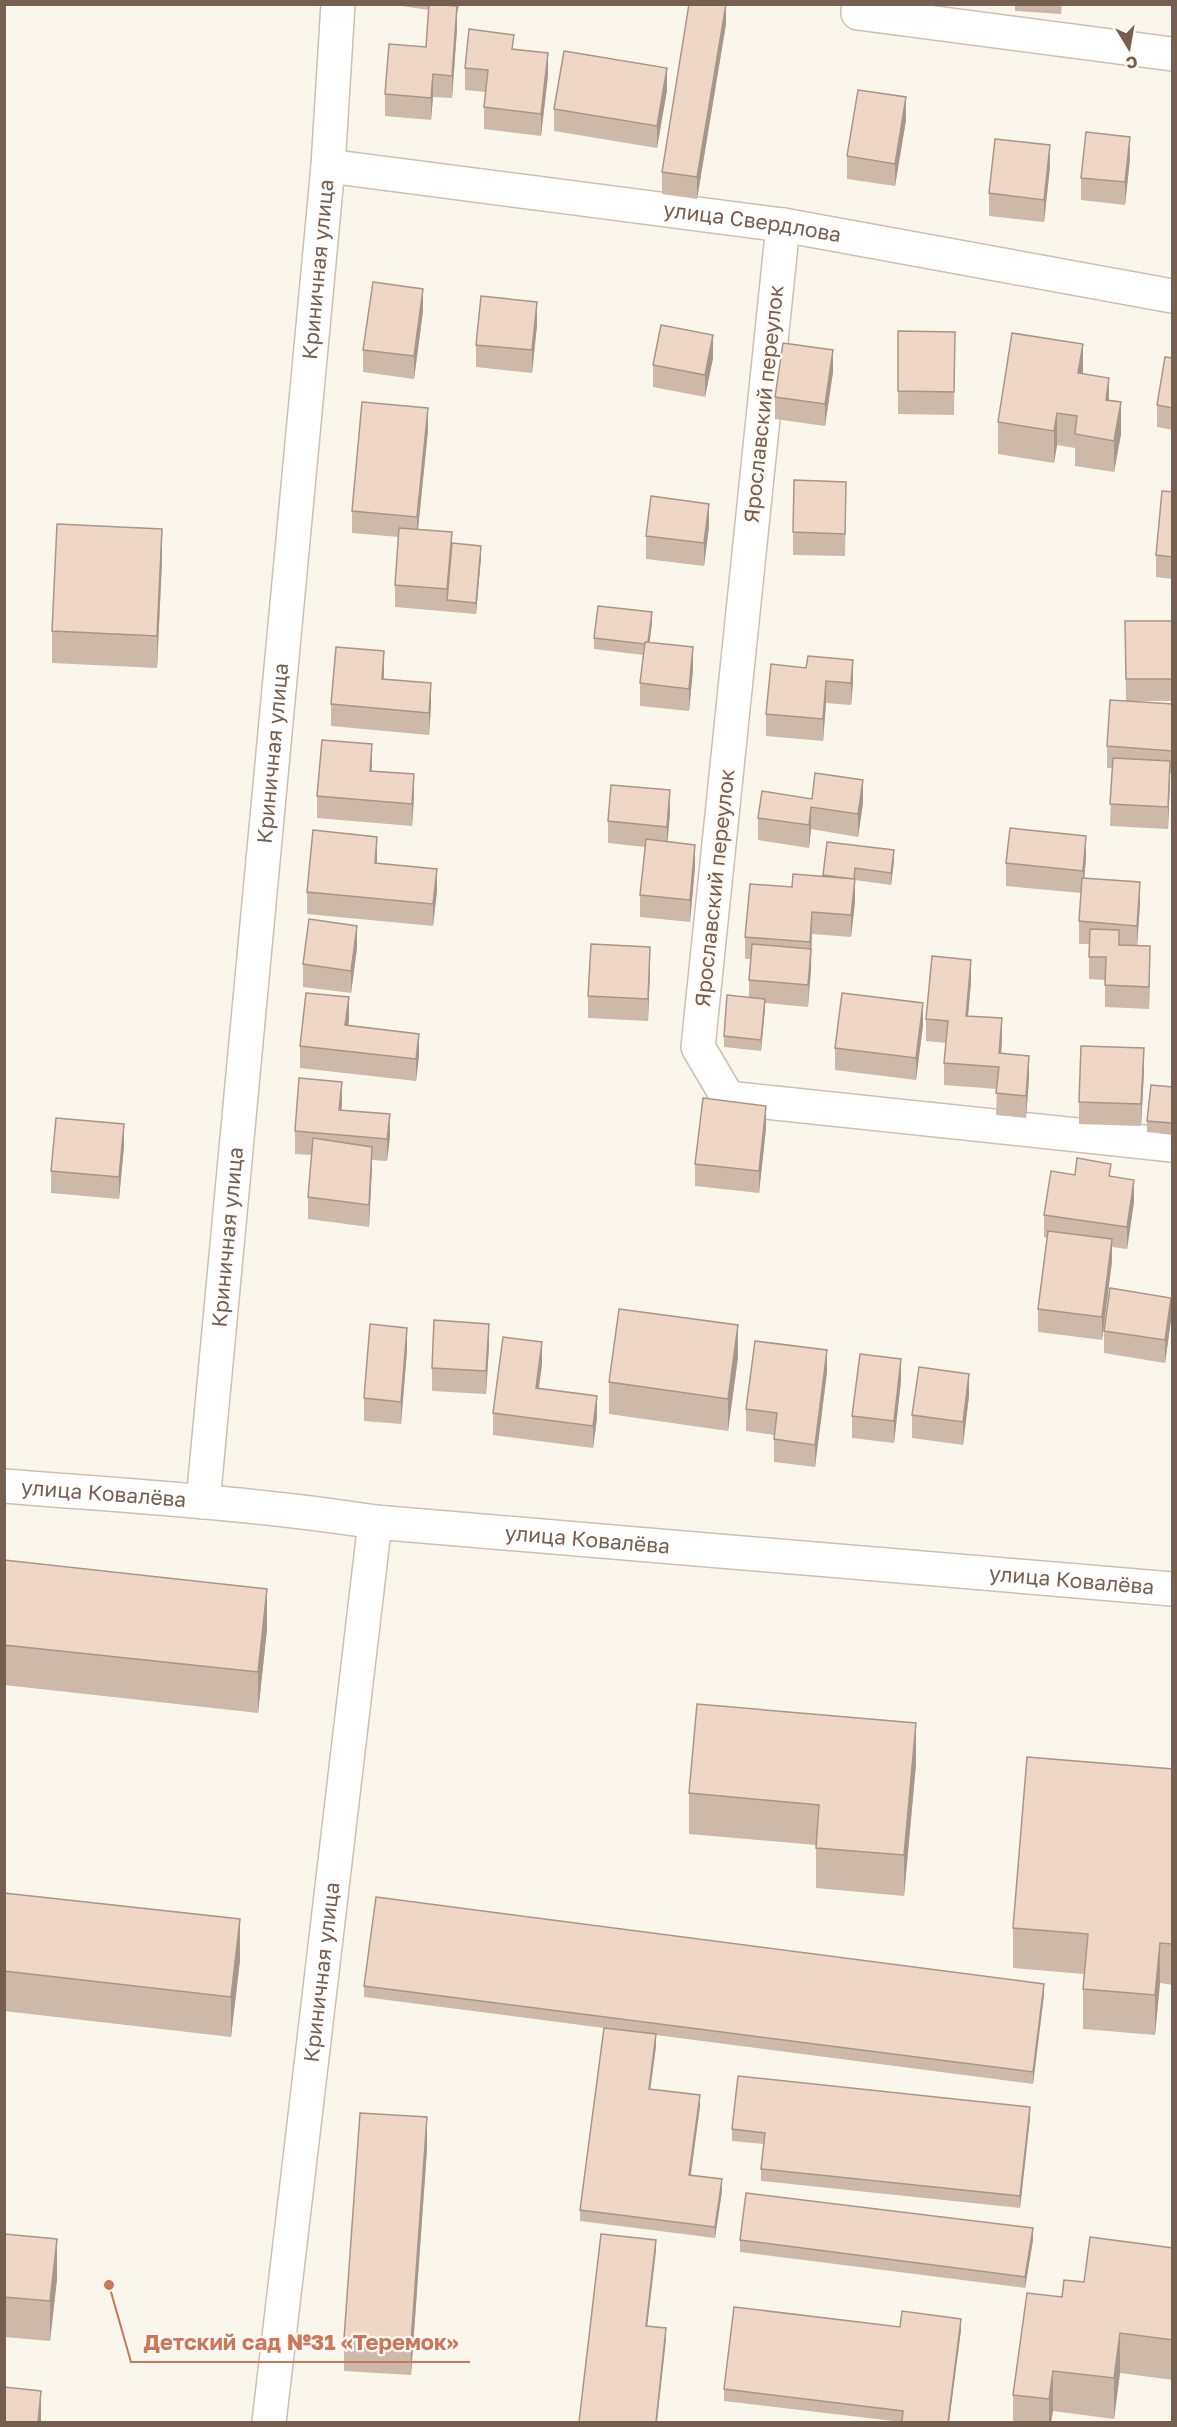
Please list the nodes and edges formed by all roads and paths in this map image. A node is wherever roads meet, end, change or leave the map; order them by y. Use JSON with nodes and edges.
{"nodes":[{"id":1,"x":338,"y":4,"type":"edge"},
{"id":2,"x":859,"y":4,"type":"edge"},
{"id":3,"x":1173,"y":54,"type":"edge"},
{"id":4,"x":328,"y":166,"type":"junction"},
{"id":5,"x":783,"y":225,"type":"junction"},
{"id":6,"x":1173,"y":296,"type":"edge"},
{"id":7,"x":1173,"y":1145,"type":"edge"},
{"id":8,"x":4,"y":1486,"type":"edge"},
{"id":9,"x":203,"y":1502,"type":"junction"},
{"id":10,"x":375,"y":1522,"type":"junction"},
{"id":11,"x":1173,"y":1589,"type":"edge"},
{"id":12,"x":269,"y":2422,"type":"edge"}],
"edges":[{"from":1,"to":4,"type":"street","name":"Криничная улица"},
{"from":2,"to":3,"type":"street"},
{"from":4,"to":5,"type":"street","name":"улица Свердлова"},
{"from":4,"to":9,"type":"street","name":"Криничная улица"},
{"from":5,"to":6,"type":"street","name":"улица Свердлова"},
{"from":5,"to":7,"type":"street","name":"Ярославский переулок"},
{"from":8,"to":9,"type":"street","name":"улица Ковалёва"},
{"from":9,"to":10,"type":"street","name":"улица Ковалёва"},
{"from":10,"to":11,"type":"street","name":"улица Ковалёва"},
{"from":10,"to":12,"type":"street","name":"Криничная улица"}]}
